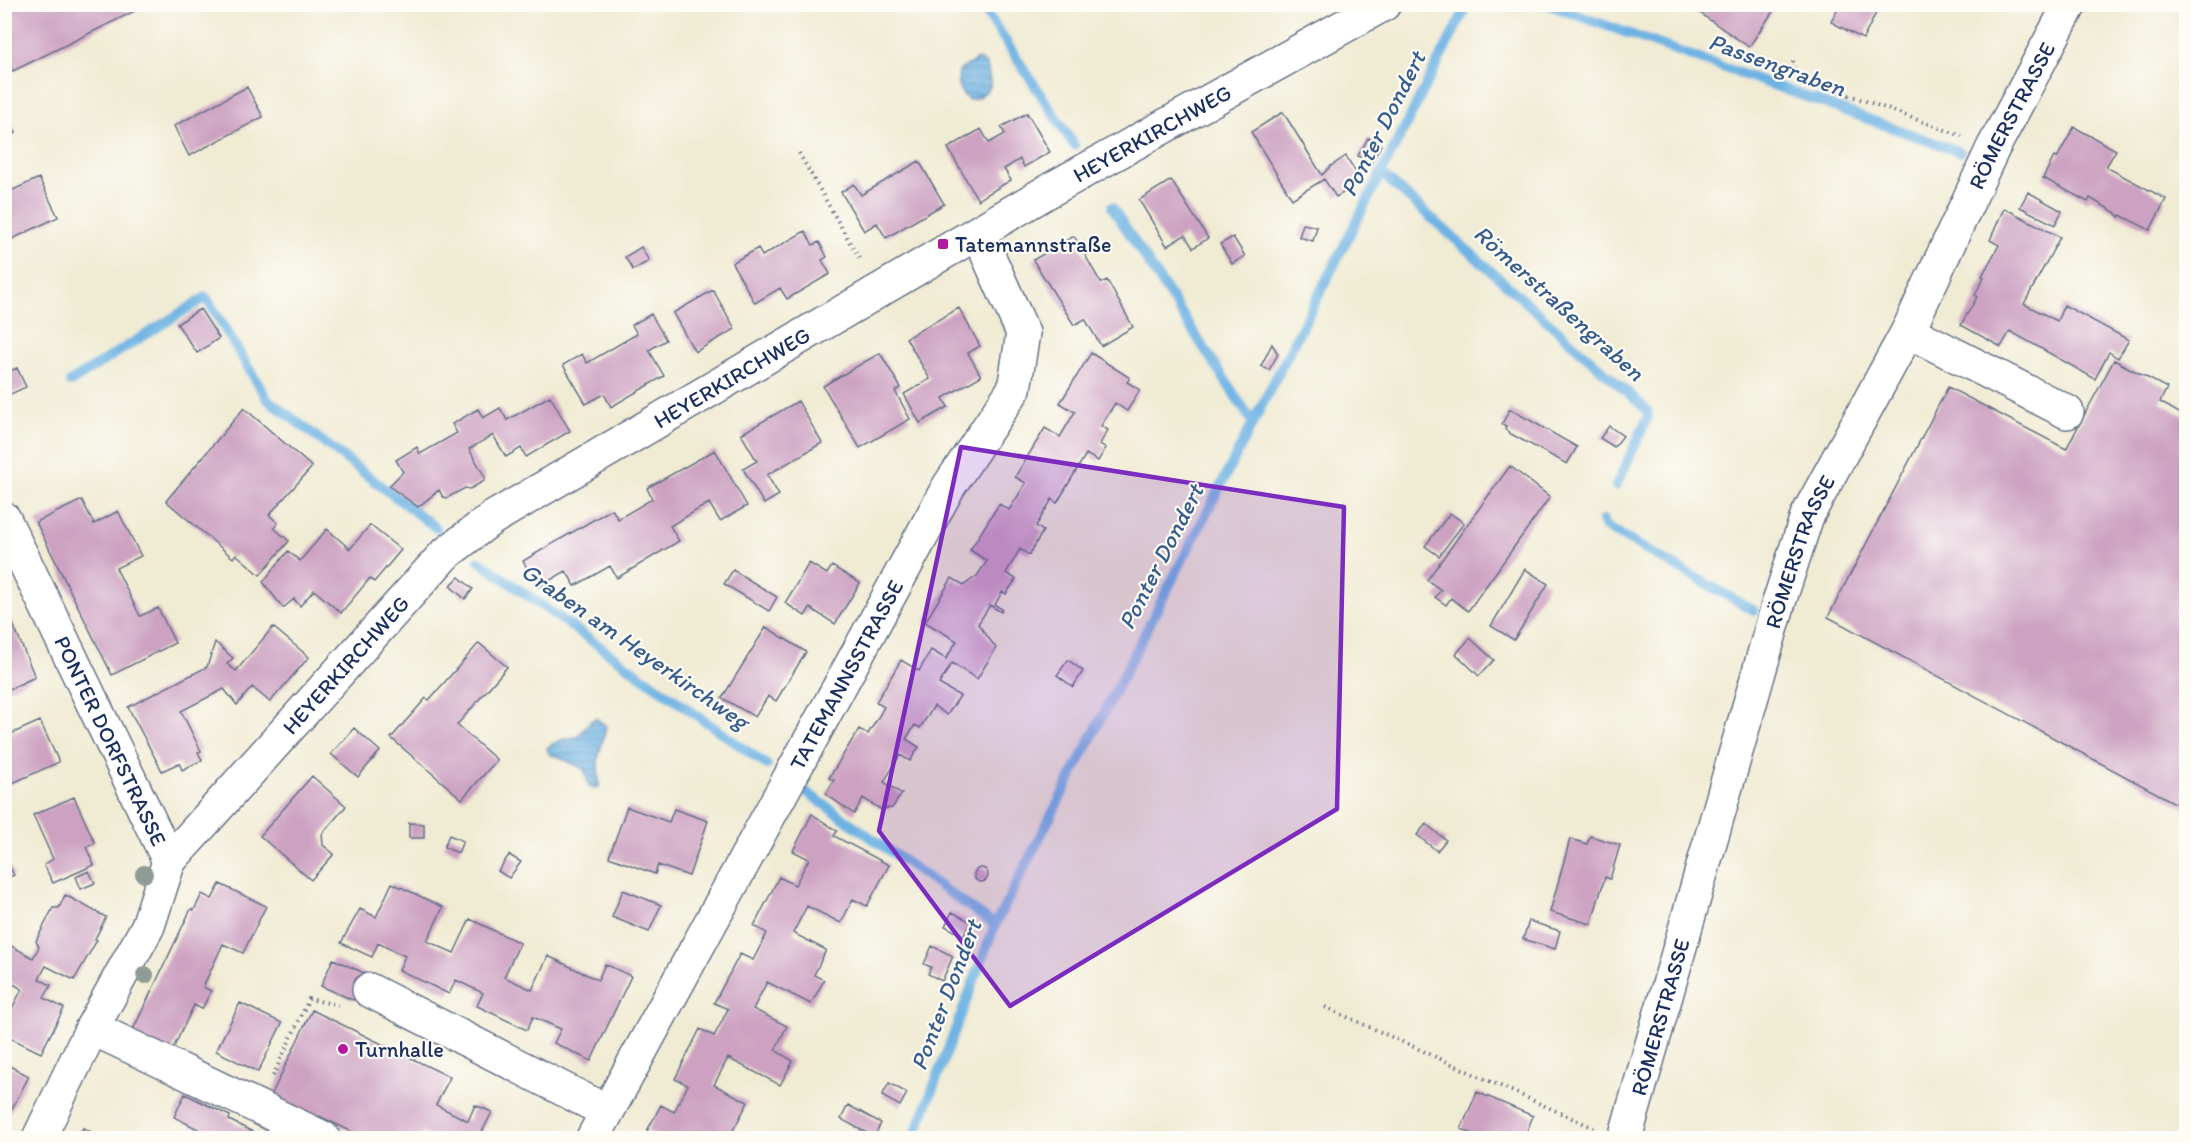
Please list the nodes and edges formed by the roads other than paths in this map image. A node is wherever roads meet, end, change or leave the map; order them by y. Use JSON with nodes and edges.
{"nodes":[{"id":1,"x":1384,"y":4,"type":"edge"},
{"id":2,"x":2070,"y":4,"type":"edge"},
{"id":3,"x":978,"y":233,"type":"junction"},
{"id":4,"x":1908,"y":332,"type":"junction"},
{"id":5,"x":2067,"y":412,"type":"dead end"},
{"id":6,"x":4,"y":519,"type":"edge"},
{"id":7,"x":169,"y":861,"type":"junction"},
{"id":8,"x":369,"y":990,"type":"road end"},
{"id":9,"x":92,"y":1028,"type":"junction"},
{"id":10,"x":599,"y":1125,"type":"edge"},
{"id":11,"x":1610,"y":1134,"type":"edge"},
{"id":12,"x":39,"y":1138,"type":"edge"},
{"id":13,"x":323,"y":1138,"type":"edge"}],
"edges":[{"from":1,"to":3,"type":"street","name":"HEYERKIRCHWEG"},
{"from":2,"to":4,"type":"street","name":"RÖMERSTRASSE"},
{"from":3,"to":7,"type":"street","name":"HEYERKIRCHWEG"},
{"from":3,"to":10,"type":"street","name":"TATEMANNSSTRASSE"},
{"from":4,"to":5,"type":"street"},
{"from":4,"to":11,"type":"street","name":"RÖMERSTRASSE"},
{"from":6,"to":7,"type":"street","name":"PONTER DORFSTRASSE"},
{"from":7,"to":9,"type":"street","name":"PONTER DORFSTRASSE"},
{"from":8,"to":10,"type":"street","name":"TATEMANNSSTRASSE"},
{"from":9,"to":12,"type":"street","name":"PONTER DORFSTRASSE"},
{"from":9,"to":13,"type":"street"}]}
